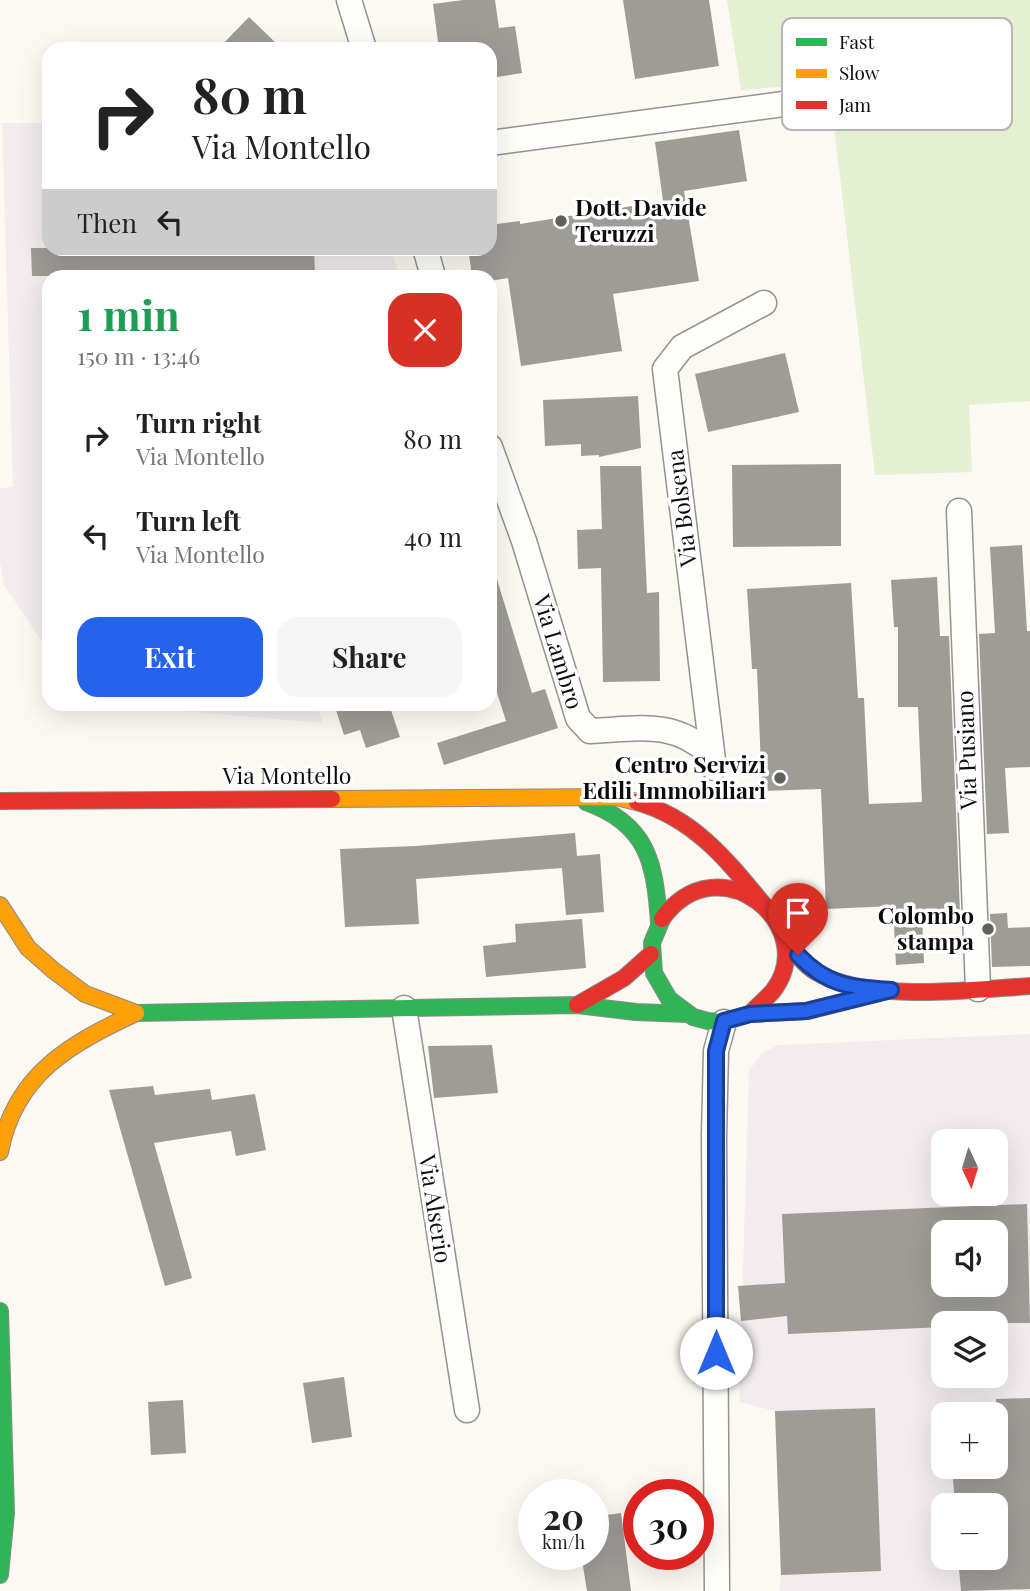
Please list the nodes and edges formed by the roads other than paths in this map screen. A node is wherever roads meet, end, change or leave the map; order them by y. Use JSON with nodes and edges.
{"nodes":[{"id":1,"x":349,"y":0,"type":"edge"},
{"id":2,"x":362,"y":42,"type":"edge"},
{"id":3,"x":782,"y":104,"type":"edge"},
{"id":4,"x":497,"y":142,"type":"edge"},
{"id":5,"x":764,"y":303,"type":"dead end"},
{"id":6,"x":497,"y":466,"type":"edge"},
{"id":7,"x":959,"y":511,"type":"dead end"},
{"id":8,"x":713,"y":761,"type":"joint"},
{"id":9,"x":573,"y":796,"type":"junction"},
{"id":10,"x":0,"y":801,"type":"edge"},
{"id":11,"x":0,"y":905,"type":"edge"},
{"id":12,"x":765,"y":905,"type":"junction"},
{"id":13,"x":659,"y":923,"type":"junction"},
{"id":14,"x":784,"y":936,"type":"junction"},
{"id":15,"x":651,"y":954,"type":"junction"},
{"id":16,"x":1030,"y":986,"type":"edge"},
{"id":17,"x":978,"y":989,"type":"junction"},
{"id":18,"x":891,"y":990,"type":"junction"},
{"id":19,"x":577,"y":1005,"type":"junction"},
{"id":20,"x":404,"y":1008,"type":"junction"},
{"id":21,"x":136,"y":1013,"type":"junction"},
{"id":22,"x":750,"y":1014,"type":"junction"},
{"id":23,"x":705,"y":1019,"type":"junction"},
{"id":24,"x":0,"y":1152,"type":"edge"},
{"id":25,"x":0,"y":1311,"type":"edge"},
{"id":26,"x":467,"y":1410,"type":"dead end"},
{"id":27,"x":0,"y":1575,"type":"edge"},
{"id":28,"x":717,"y":1591,"type":"edge"}],
"edges":[{"from":1,"to":2,"type":"street"},
{"from":3,"to":4,"type":"street"},
{"from":5,"to":8,"type":"street","name":"Via Bolsena"},
{"from":6,"to":8,"type":"street","name":"Via Lambro"},
{"from":7,"to":17,"type":"street","name":"Via Pusiano"},
{"from":9,"to":10,"type":"main road","name":"Via Montello"},
{"from":9,"to":12,"type":"main road","name":"Via Montello"},
{"from":9,"to":13,"type":"main road","name":"Via Montello"},
{"from":11,"to":21,"type":"main road"},
{"from":12,"to":13,"type":"main road"},
{"from":12,"to":14,"type":"main road"},
{"from":13,"to":15,"type":"main road"},
{"from":14,"to":18,"type":"main road"},
{"from":14,"to":22,"type":"main road"},
{"from":15,"to":19,"type":"main road"},
{"from":15,"to":23,"type":"main road"},
{"from":16,"to":17,"type":"main road"},
{"from":17,"to":18,"type":"main road"},
{"from":18,"to":22,"type":"main road"},
{"from":19,"to":20,"type":"main road"},
{"from":19,"to":23,"type":"main road"},
{"from":20,"to":21,"type":"main road"},
{"from":20,"to":26,"type":"street","name":"Via Alserio"},
{"from":21,"to":24,"type":"main road"},
{"from":22,"to":23,"type":"main road"},
{"from":23,"to":28,"type":"street"},
{"from":25,"to":27,"type":"main road"}]}
